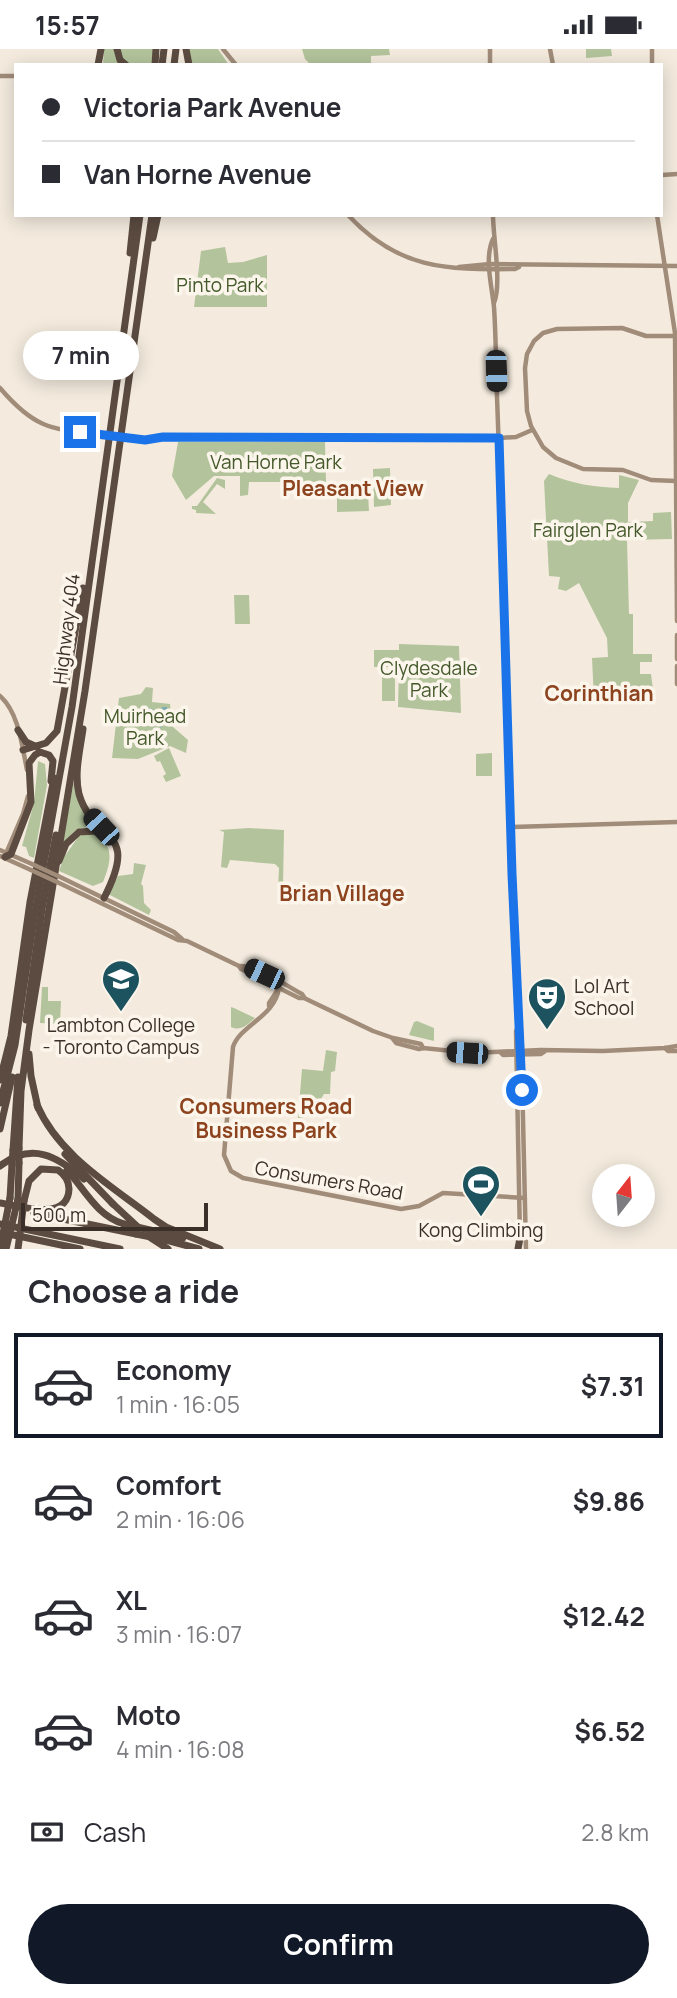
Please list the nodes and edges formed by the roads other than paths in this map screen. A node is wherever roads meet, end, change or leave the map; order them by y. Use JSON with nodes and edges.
{"nodes":[{"id":1,"x":134,"y":217,"type":"edge"},
{"id":2,"x":139,"y":217,"type":"edge"},
{"id":3,"x":152,"y":217,"type":"edge"},
{"id":4,"x":157,"y":217,"type":"edge"},
{"id":5,"x":350,"y":217,"type":"edge"},
{"id":6,"x":493,"y":217,"type":"edge"},
{"id":7,"x":657,"y":217,"type":"edge"},
{"id":8,"x":147,"y":258,"type":"junction"},
{"id":9,"x":664,"y":266,"type":"junction"},
{"id":10,"x":677,"y":266,"type":"edge"},
{"id":11,"x":493,"y":267,"type":"junction"},
{"id":12,"x":131,"y":276,"type":"junction"},
{"id":13,"x":676,"y":336,"type":"edge"},
{"id":14,"x":0,"y":388,"type":"edge"},
{"id":15,"x":532,"y":430,"type":"junction"},
{"id":16,"x":499,"y":438,"type":"junction"},
{"id":17,"x":676,"y":481,"type":"edge"},
{"id":18,"x":89,"y":571,"type":"junction"},
{"id":19,"x":677,"y":621,"type":"edge"},
{"id":20,"x":677,"y":635,"type":"edge"},
{"id":21,"x":79,"y":654,"type":"junction"},
{"id":22,"x":677,"y":659,"type":"edge"},
{"id":23,"x":677,"y":666,"type":"edge"},
{"id":24,"x":677,"y":684,"type":"edge"},
{"id":25,"x":85,"y":691,"type":"junction"},
{"id":26,"x":0,"y":696,"type":"edge"},
{"id":27,"x":18,"y":730,"type":"junction"},
{"id":28,"x":75,"y":744,"type":"junction"},
{"id":29,"x":39,"y":749,"type":"junction"},
{"id":30,"x":23,"y":752,"type":"junction"},
{"id":31,"x":677,"y":822,"type":"edge"},
{"id":32,"x":512,"y":827,"type":"junction"},
{"id":33,"x":5,"y":854,"type":"edge"},
{"id":34,"x":55,"y":882,"type":"junction"},
{"id":35,"x":102,"y":897,"type":"junction"},
{"id":36,"x":30,"y":902,"type":"junction"},
{"id":37,"x":182,"y":939,"type":"junction"},
{"id":38,"x":239,"y":965,"type":"junction"},
{"id":39,"x":279,"y":988,"type":"junction"},
{"id":40,"x":304,"y":998,"type":"junction"},
{"id":41,"x":33,"y":1005,"type":"junction"},
{"id":42,"x":15,"y":1045,"type":"junction"},
{"id":43,"x":677,"y":1048,"type":"edge"},
{"id":44,"x":519,"y":1053,"type":"junction"},
{"id":45,"x":2,"y":1063,"type":"edge"},
{"id":46,"x":0,"y":1075,"type":"edge"},
{"id":47,"x":0,"y":1080,"type":"edge"},
{"id":48,"x":0,"y":1103,"type":"edge"},
{"id":49,"x":37,"y":1105,"type":"junction"},
{"id":50,"x":0,"y":1129,"type":"edge"},
{"id":51,"x":16,"y":1149,"type":"junction"},
{"id":52,"x":29,"y":1154,"type":"junction"},
{"id":53,"x":0,"y":1166,"type":"edge"},
{"id":54,"x":522,"y":1198,"type":"junction"},
{"id":55,"x":17,"y":1199,"type":"junction"},
{"id":56,"x":0,"y":1204,"type":"edge"},
{"id":57,"x":113,"y":1204,"type":"junction"},
{"id":58,"x":0,"y":1221,"type":"edge"},
{"id":59,"x":0,"y":1234,"type":"edge"},
{"id":60,"x":520,"y":1238,"type":"joint"},
{"id":61,"x":167,"y":1245,"type":"edge"},
{"id":62,"x":201,"y":1246,"type":"edge"},
{"id":63,"x":0,"y":1249,"type":"edge"},
{"id":64,"x":6,"y":1249,"type":"edge"},
{"id":65,"x":12,"y":1249,"type":"edge"},
{"id":66,"x":18,"y":1249,"type":"edge"},
{"id":67,"x":80,"y":1249,"type":"edge"},
{"id":68,"x":120,"y":1249,"type":"edge"},
{"id":69,"x":220,"y":1249,"type":"edge"},
{"id":70,"x":519,"y":1249,"type":"edge"},
{"id":71,"x":526,"y":1249,"type":"edge"}],
"edges":[{"from":1,"to":12,"type":"highway"},
{"from":2,"to":12,"type":"highway","name":"Highway 404"},
{"from":3,"to":8,"type":"highway","name":"Highway 404"},
{"from":4,"to":8,"type":"highway"},
{"from":5,"to":11,"type":"main road"},
{"from":6,"to":11,"type":"main road"},
{"from":7,"to":9,"type":"main road"},
{"from":8,"to":25,"type":"highway","name":"Highway 404"},
{"from":9,"to":10,"type":"main road"},
{"from":9,"to":11,"type":"main road"},
{"from":9,"to":13,"type":"main road"},
{"from":11,"to":16,"type":"main road"},
{"from":12,"to":18,"type":"highway","name":"Highway 404"},
{"from":13,"to":15,"type":"main road"},
{"from":13,"to":17,"type":"main road"},
{"from":14,"to":16,"type":"main road","bridge":true},
{"from":15,"to":16,"type":"main road"},
{"from":15,"to":17,"type":"main road"},
{"from":16,"to":32,"type":"main road"},
{"from":17,"to":19,"type":"main road"},
{"from":18,"to":21,"type":"highway","name":"Highway 404"},
{"from":18,"to":29,"type":"highway"},
{"from":20,"to":22,"type":"main road"},
{"from":21,"to":36,"type":"highway"},
{"from":21,"to":42,"type":"highway","name":"Highway 404"},
{"from":23,"to":24,"type":"main road"},
{"from":25,"to":28,"type":"highway","name":"Highway 404"},
{"from":25,"to":35,"type":"highway"},
{"from":26,"to":27,"type":"main road"},
{"from":27,"to":29,"type":"highway"},
{"from":27,"to":30,"type":"main road"},
{"from":28,"to":34,"type":"highway","name":"Highway 404"},
{"from":28,"to":51,"type":"highway","name":"Highway 404"},
{"from":29,"to":30,"type":"highway"},
{"from":29,"to":33,"type":"highway"},
{"from":29,"to":36,"type":"highway"},
{"from":30,"to":33,"type":"main road"},
{"from":31,"to":32,"type":"main road"},
{"from":32,"to":44,"type":"main road"},
{"from":33,"to":34,"type":"main road","bridge":true},
{"from":34,"to":35,"type":"main road"},
{"from":34,"to":35,"type":"highway"},
{"from":34,"to":37,"type":"main road"},
{"from":34,"to":41,"type":"highway","name":"Highway 404"},
{"from":35,"to":37,"type":"main road"},
{"from":36,"to":45,"type":"highway"},
{"from":37,"to":38,"type":"main road"},
{"from":38,"to":39,"type":"main road"},
{"from":38,"to":40,"type":"main road"},
{"from":39,"to":40,"type":"main road"},
{"from":39,"to":54,"type":"main road","name":"Consumers Road"},
{"from":40,"to":44,"type":"main road"},
{"from":41,"to":49,"type":"highway"},
{"from":41,"to":51,"type":"highway","name":"Highway 404"},
{"from":42,"to":48,"type":"highway"},
{"from":42,"to":50,"type":"highway"},
{"from":43,"to":44,"type":"main road"},
{"from":44,"to":54,"type":"main road"},
{"from":45,"to":46,"type":"highway"},
{"from":45,"to":47,"type":"highway"},
{"from":49,"to":57,"type":"highway"},
{"from":49,"to":62,"type":"highway"},
{"from":51,"to":55,"type":"highway","name":"Highway 404","bridge":true},
{"from":52,"to":53,"type":"highway"},
{"from":52,"to":57,"type":"highway"},
{"from":52,"to":62,"type":"highway","bridge":true},
{"from":54,"to":60,"type":"main road"},
{"from":54,"to":71,"type":"main road"},
{"from":55,"to":56,"type":"highway"},
{"from":55,"to":63,"type":"highway","name":"Highway 404","bridge":true},
{"from":55,"to":64,"type":"highway","bridge":true},
{"from":55,"to":65,"type":"highway","bridge":true},
{"from":55,"to":66,"type":"highway","bridge":true},
{"from":56,"to":61,"type":"highway","bridge":true},
{"from":57,"to":61,"type":"highway"},
{"from":58,"to":68,"type":"highway"},
{"from":59,"to":67,"type":"highway"},
{"from":60,"to":70,"type":"highway"},
{"from":61,"to":62,"type":"highway"},
{"from":62,"to":69,"type":"highway"}]}
